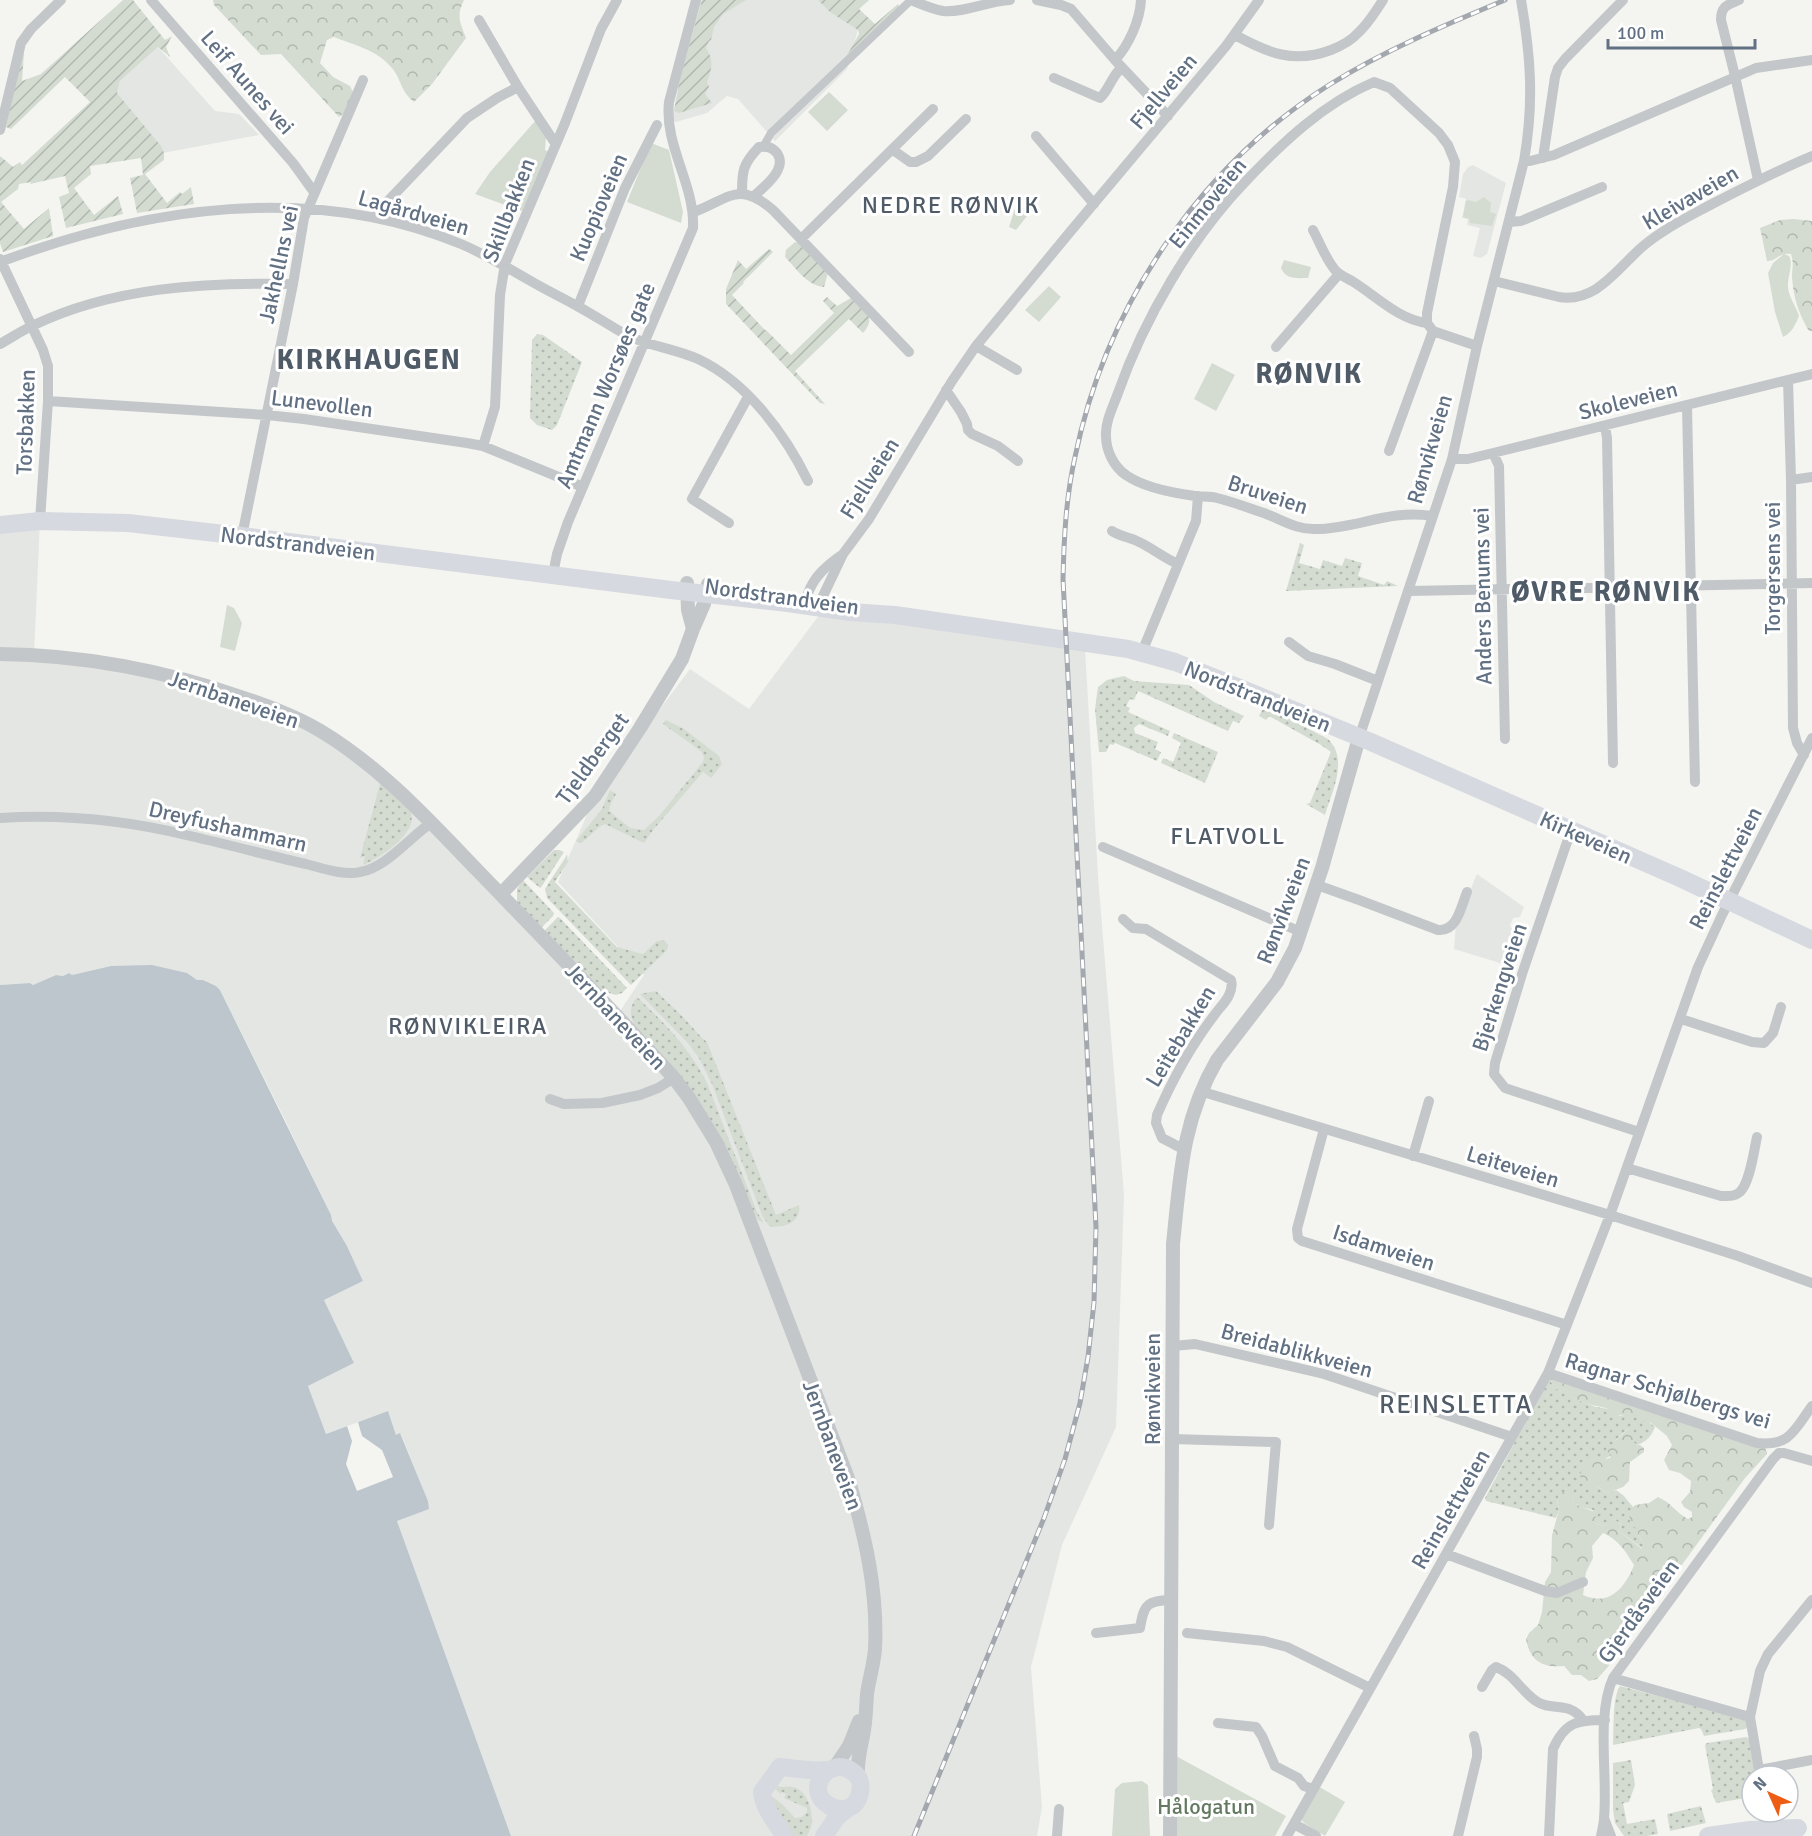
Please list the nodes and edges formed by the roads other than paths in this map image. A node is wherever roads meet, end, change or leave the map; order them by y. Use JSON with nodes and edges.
{"nodes":[{"id":1,"x":61,"y":0,"type":"edge"},
{"id":2,"x":151,"y":0,"type":"edge"},
{"id":3,"x":617,"y":0,"type":"edge"},
{"id":4,"x":696,"y":0,"type":"edge"},
{"id":5,"x":911,"y":0,"type":"edge"},
{"id":6,"x":1010,"y":0,"type":"edge"},
{"id":7,"x":1037,"y":0,"type":"edge"},
{"id":8,"x":1141,"y":0,"type":"edge"},
{"id":9,"x":1258,"y":0,"type":"edge"},
{"id":10,"x":1383,"y":0,"type":"edge"},
{"id":11,"x":1521,"y":0,"type":"edge"},
{"id":12,"x":1623,"y":0,"type":"edge"},
{"id":13,"x":1739,"y":0,"type":"edge"},
{"id":14,"x":989,"y":1,"type":"edge"},
{"id":15,"x":479,"y":20,"type":"dead end"},
{"id":16,"x":1235,"y":35,"type":"junction"},
{"id":17,"x":1812,"y":60,"type":"edge"},
{"id":18,"x":1119,"y":64,"type":"junction"},
{"id":19,"x":1735,"y":76,"type":"junction"},
{"id":20,"x":1054,"y":78,"type":"dead end"},
{"id":21,"x":363,"y":80,"type":"dead end"},
{"id":22,"x":518,"y":87,"type":"junction"},
{"id":23,"x":3,"y":104,"type":"edge"},
{"id":24,"x":933,"y":109,"type":"dead end"},
{"id":25,"x":1168,"y":116,"type":"junction"},
{"id":26,"x":966,"y":119,"type":"dead end"},
{"id":27,"x":657,"y":125,"type":"dead end"},
{"id":28,"x":0,"y":130,"type":"edge"},
{"id":29,"x":1036,"y":136,"type":"dead end"},
{"id":30,"x":555,"y":143,"type":"junction"},
{"id":31,"x":763,"y":147,"type":"junction"},
{"id":32,"x":892,"y":150,"type":"junction"},
{"id":33,"x":1812,"y":156,"type":"edge"},
{"id":34,"x":1543,"y":158,"type":"junction"},
{"id":35,"x":1524,"y":161,"type":"junction"},
{"id":36,"x":1758,"y":180,"type":"junction"},
{"id":37,"x":1602,"y":187,"type":"dead end"},
{"id":38,"x":314,"y":192,"type":"junction"},
{"id":39,"x":742,"y":193,"type":"junction"},
{"id":40,"x":754,"y":196,"type":"junction"},
{"id":41,"x":1094,"y":204,"type":"junction"},
{"id":42,"x":308,"y":208,"type":"junction"},
{"id":43,"x":694,"y":212,"type":"junction"},
{"id":44,"x":375,"y":217,"type":"junction"},
{"id":45,"x":1509,"y":222,"type":"junction"},
{"id":46,"x":1313,"y":230,"type":"dead end"},
{"id":47,"x":801,"y":239,"type":"junction"},
{"id":48,"x":0,"y":261,"type":"edge"},
{"id":49,"x":505,"y":264,"type":"junction"},
{"id":50,"x":1339,"y":274,"type":"junction"},
{"id":51,"x":1494,"y":281,"type":"junction"},
{"id":52,"x":293,"y":284,"type":"junction"},
{"id":53,"x":578,"y":306,"type":"junction"},
{"id":54,"x":32,"y":326,"type":"junction"},
{"id":55,"x":1430,"y":327,"type":"junction"},
{"id":56,"x":644,"y":343,"type":"junction"},
{"id":57,"x":0,"y":344,"type":"edge"},
{"id":58,"x":976,"y":346,"type":"junction"},
{"id":59,"x":1478,"y":346,"type":"junction"},
{"id":60,"x":1276,"y":347,"type":"dead end"},
{"id":61,"x":909,"y":352,"type":"dead end"},
{"id":62,"x":1017,"y":370,"type":"dead end"},
{"id":63,"x":1812,"y":374,"type":"edge"},
{"id":64,"x":1788,"y":380,"type":"junction"},
{"id":65,"x":946,"y":390,"type":"junction"},
{"id":66,"x":748,"y":397,"type":"junction"},
{"id":67,"x":48,"y":401,"type":"junction"},
{"id":68,"x":1687,"y":406,"type":"junction"},
{"id":69,"x":267,"y":415,"type":"junction"},
{"id":70,"x":1605,"y":426,"type":"junction"},
{"id":71,"x":483,"y":446,"type":"junction"},
{"id":72,"x":1389,"y":451,"type":"dead end"},
{"id":73,"x":1493,"y":453,"type":"junction"},
{"id":74,"x":1452,"y":459,"type":"junction"},
{"id":75,"x":1018,"y":461,"type":"dead end"},
{"id":76,"x":1812,"y":477,"type":"edge"},
{"id":77,"x":1791,"y":480,"type":"junction"},
{"id":78,"x":808,"y":481,"type":"dead end"},
{"id":79,"x":583,"y":487,"type":"junction"},
{"id":80,"x":1198,"y":496,"type":"junction"},
{"id":81,"x":1432,"y":516,"type":"junction"},
{"id":82,"x":40,"y":521,"type":"junction"},
{"id":83,"x":729,"y":523,"type":"dead end"},
{"id":84,"x":0,"y":525,"type":"edge"},
{"id":85,"x":1112,"y":531,"type":"dead end"},
{"id":86,"x":242,"y":536,"type":"junction"},
{"id":87,"x":843,"y":554,"type":"junction"},
{"id":88,"x":1178,"y":564,"type":"junction"},
{"id":89,"x":553,"y":574,"type":"junction"},
{"id":90,"x":1792,"y":584,"type":"junction"},
{"id":91,"x":1812,"y":584,"type":"edge"},
{"id":92,"x":1691,"y":586,"type":"junction"},
{"id":93,"x":687,"y":587,"type":"junction"},
{"id":94,"x":1609,"y":587,"type":"junction"},
{"id":95,"x":708,"y":589,"type":"junction"},
{"id":96,"x":1502,"y":589,"type":"junction"},
{"id":97,"x":1409,"y":591,"type":"junction"},
{"id":98,"x":814,"y":600,"type":"junction"},
{"id":99,"x":693,"y":629,"type":"junction"},
{"id":100,"x":1289,"y":642,"type":"dead end"},
{"id":101,"x":1142,"y":652,"type":"junction"},
{"id":102,"x":0,"y":654,"type":"edge"},
{"id":103,"x":1378,"y":681,"type":"junction"},
{"id":104,"x":1359,"y":738,"type":"junction"},
{"id":105,"x":1505,"y":739,"type":"dead end"},
{"id":106,"x":1809,"y":747,"type":"edge"},
{"id":107,"x":1613,"y":763,"type":"dead end"},
{"id":108,"x":1695,"y":782,"type":"dead end"},
{"id":109,"x":0,"y":818,"type":"edge"},
{"id":110,"x":431,"y":823,"type":"junction"},
{"id":111,"x":1573,"y":831,"type":"junction"},
{"id":112,"x":1103,"y":847,"type":"dead end"},
{"id":113,"x":1317,"y":885,"type":"junction"},
{"id":114,"x":1467,"y":892,"type":"dead end"},
{"id":115,"x":501,"y":894,"type":"junction"},
{"id":116,"x":1729,"y":900,"type":"junction"},
{"id":117,"x":1124,"y":920,"type":"dead end"},
{"id":118,"x":1301,"y":932,"type":"junction"},
{"id":119,"x":1812,"y":939,"type":"edge"},
{"id":120,"x":1781,"y":1007,"type":"dead end"},
{"id":121,"x":1681,"y":1019,"type":"junction"},
{"id":122,"x":674,"y":1078,"type":"junction"},
{"id":123,"x":1200,"y":1091,"type":"junction"},
{"id":124,"x":550,"y":1099,"type":"dead end"},
{"id":125,"x":1429,"y":1101,"type":"dead end"},
{"id":126,"x":1324,"y":1129,"type":"junction"},
{"id":127,"x":1639,"y":1132,"type":"junction"},
{"id":128,"x":1757,"y":1137,"type":"dead end"},
{"id":129,"x":1183,"y":1149,"type":"junction"},
{"id":130,"x":1413,"y":1156,"type":"junction"},
{"id":131,"x":1627,"y":1168,"type":"junction"},
{"id":132,"x":1610,"y":1215,"type":"junction"},
{"id":133,"x":1812,"y":1283,"type":"edge"},
{"id":134,"x":1567,"y":1325,"type":"junction"},
{"id":135,"x":1173,"y":1346,"type":"junction"},
{"id":136,"x":1548,"y":1373,"type":"junction"},
{"id":137,"x":1812,"y":1406,"type":"edge"},
{"id":138,"x":1512,"y":1437,"type":"junction"},
{"id":139,"x":1173,"y":1439,"type":"junction"},
{"id":140,"x":1778,"y":1449,"type":"junction"},
{"id":141,"x":1812,"y":1461,"type":"edge"},
{"id":142,"x":1269,"y":1525,"type":"dead end"},
{"id":143,"x":1446,"y":1554,"type":"junction"},
{"id":144,"x":1583,"y":1582,"type":"dead end"},
{"id":145,"x":1171,"y":1600,"type":"junction"},
{"id":146,"x":1812,"y":1600,"type":"edge"},
{"id":147,"x":1096,"y":1633,"type":"dead end"},
{"id":148,"x":1187,"y":1633,"type":"dead end"},
{"id":149,"x":1613,"y":1678,"type":"junction"},
{"id":150,"x":1482,"y":1687,"type":"dead end"},
{"id":151,"x":1370,"y":1689,"type":"junction"},
{"id":152,"x":867,"y":1696,"type":"junction"},
{"id":153,"x":1750,"y":1717,"type":"junction"},
{"id":154,"x":1583,"y":1720,"type":"junction"},
{"id":155,"x":1605,"y":1720,"type":"junction"},
{"id":156,"x":1218,"y":1723,"type":"dead end"},
{"id":157,"x":1474,"y":1736,"type":"dead end"},
{"id":158,"x":1812,"y":1760,"type":"edge"},
{"id":159,"x":780,"y":1767,"type":"junction"},
{"id":160,"x":832,"y":1769,"type":"junction"},
{"id":161,"x":858,"y":1777,"type":"junction"},
{"id":162,"x":1312,"y":1789,"type":"junction"},
{"id":163,"x":821,"y":1797,"type":"junction"},
{"id":164,"x":848,"y":1808,"type":"junction"},
{"id":165,"x":1059,"y":1809,"type":"dead end"},
{"id":166,"x":1604,"y":1818,"type":"junction"},
{"id":167,"x":773,"y":1820,"type":"junction"},
{"id":168,"x":1294,"y":1824,"type":"junction"},
{"id":169,"x":1805,"y":1826,"type":"edge"},
{"id":170,"x":763,"y":1836,"type":"edge"},
{"id":171,"x":784,"y":1836,"type":"edge"},
{"id":172,"x":815,"y":1836,"type":"edge"},
{"id":173,"x":824,"y":1836,"type":"edge"},
{"id":174,"x":1057,"y":1836,"type":"edge"},
{"id":175,"x":1170,"y":1836,"type":"edge"},
{"id":176,"x":1287,"y":1836,"type":"edge"},
{"id":177,"x":1316,"y":1836,"type":"edge"},
{"id":178,"x":1458,"y":1836,"type":"edge"},
{"id":179,"x":1549,"y":1836,"type":"edge"},
{"id":180,"x":1601,"y":1836,"type":"edge"},
{"id":181,"x":1611,"y":1836,"type":"edge"},
{"id":182,"x":1708,"y":1836,"type":"edge"},
{"id":183,"x":1767,"y":1836,"type":"edge"}],
"edges":[{"from":1,"to":23,"type":"street"},
{"from":2,"to":38,"type":"street","name":"Leif Aunes vei"},
{"from":3,"to":30,"type":"street","name":"Skillbakken"},
{"from":4,"to":43,"type":"street","name":"Amtmann Worsøes gate"},
{"from":5,"to":14,"type":"street"},
{"from":5,"to":31,"type":"street"},
{"from":6,"to":14,"type":"street"},
{"from":7,"to":18,"type":"street"},
{"from":8,"to":18,"type":"street"},
{"from":9,"to":16,"type":"street","name":"Fjellveien"},
{"from":10,"to":16,"type":"street"},
{"from":11,"to":35,"type":"street","name":"Rønvikveien"},
{"from":12,"to":34,"type":"street"},
{"from":13,"to":19,"type":"street"},
{"from":15,"to":22,"type":"street"},
{"from":16,"to":25,"type":"street","name":"Fjellveien"},
{"from":17,"to":19,"type":"street"},
{"from":18,"to":20,"type":"street"},
{"from":18,"to":25,"type":"street"},
{"from":19,"to":34,"type":"street"},
{"from":19,"to":36,"type":"street"},
{"from":21,"to":38,"type":"street","name":"Jakhellns vei"},
{"from":22,"to":30,"type":"street"},
{"from":22,"to":44,"type":"street"},
{"from":23,"to":28,"type":"street"},
{"from":24,"to":32,"type":"street"},
{"from":25,"to":41,"type":"street","name":"Fjellveien"},
{"from":26,"to":32,"type":"street"},
{"from":27,"to":53,"type":"street","name":"Kuopioveien"},
{"from":29,"to":41,"type":"street"},
{"from":30,"to":49,"type":"street","name":"Skillbakken"},
{"from":31,"to":39,"type":"street"},
{"from":31,"to":40,"type":"street"},
{"from":32,"to":47,"type":"street"},
{"from":33,"to":36,"type":"street","name":"Kleivaveien"},
{"from":34,"to":35,"type":"street"},
{"from":35,"to":45,"type":"street","name":"Rønvikveien"},
{"from":36,"to":51,"type":"street","name":"Kleivaveien"},
{"from":37,"to":45,"type":"street"},
{"from":38,"to":42,"type":"street","name":"Jakhellns vei"},
{"from":39,"to":40,"type":"street"},
{"from":39,"to":43,"type":"street"},
{"from":40,"to":47,"type":"street"},
{"from":41,"to":58,"type":"street","name":"Fjellveien"},
{"from":42,"to":44,"type":"street","name":"Lagårdveien"},
{"from":42,"to":48,"type":"street","name":"Lagårdveien"},
{"from":42,"to":52,"type":"street","name":"Jakhellns vei"},
{"from":43,"to":56,"type":"street","name":"Amtmann Worsøes gate"},
{"from":44,"to":49,"type":"street","name":"Lagårdveien"},
{"from":45,"to":51,"type":"street","name":"Rønvikveien"},
{"from":46,"to":50,"type":"street"},
{"from":47,"to":61,"type":"street"},
{"from":48,"to":54,"type":"street","name":"Torsbakken"},
{"from":49,"to":53,"type":"street","name":"Lagårdveien"},
{"from":49,"to":71,"type":"street","name":"Skillbakken"},
{"from":50,"to":55,"type":"street"},
{"from":50,"to":60,"type":"street"},
{"from":51,"to":59,"type":"street","name":"Rønvikveien"},
{"from":52,"to":54,"type":"street"},
{"from":52,"to":69,"type":"street","name":"Jakhellns vei"},
{"from":53,"to":56,"type":"street","name":"Lagårdveien"},
{"from":54,"to":57,"type":"street"},
{"from":54,"to":67,"type":"street","name":"Torsbakken"},
{"from":55,"to":59,"type":"street"},
{"from":55,"to":72,"type":"street"},
{"from":55,"to":80,"type":"street","name":"Einmoveien"},
{"from":56,"to":66,"type":"street","name":"Lagårdveien"},
{"from":56,"to":79,"type":"street","name":"Amtmann Worsøes gate"},
{"from":58,"to":62,"type":"street"},
{"from":58,"to":65,"type":"street","name":"Fjellveien"},
{"from":59,"to":74,"type":"street","name":"Rønvikveien"},
{"from":63,"to":64,"type":"street","name":"Skoleveien"},
{"from":64,"to":68,"type":"street","name":"Skoleveien"},
{"from":64,"to":77,"type":"street","name":"Torgersens vei"},
{"from":65,"to":75,"type":"street"},
{"from":65,"to":87,"type":"street","name":"Fjellveien"},
{"from":66,"to":78,"type":"street","name":"Lagårdveien"},
{"from":66,"to":83,"type":"street"},
{"from":67,"to":69,"type":"street","name":"Lunevollen"},
{"from":67,"to":82,"type":"street","name":"Torsbakken"},
{"from":68,"to":70,"type":"street","name":"Skoleveien"},
{"from":68,"to":92,"type":"street"},
{"from":69,"to":71,"type":"street","name":"Lunevollen"},
{"from":69,"to":86,"type":"street","name":"Jakhellns vei"},
{"from":70,"to":73,"type":"street","name":"Skoleveien"},
{"from":70,"to":94,"type":"street"},
{"from":71,"to":79,"type":"street","name":"Lunevollen"},
{"from":73,"to":74,"type":"street","name":"Skoleveien"},
{"from":73,"to":96,"type":"street","name":"Anders Benums vei"},
{"from":74,"to":81,"type":"street","name":"Rønvikveien"},
{"from":76,"to":77,"type":"street"},
{"from":77,"to":90,"type":"street","name":"Torgersens vei"},
{"from":79,"to":89,"type":"street","name":"Amtmann Worsøes gate"},
{"from":80,"to":81,"type":"street","name":"Bruveien"},
{"from":80,"to":88,"type":"street"},
{"from":81,"to":97,"type":"street","name":"Rønvikveien"},
{"from":82,"to":84,"type":"main road","name":"Nordstrandveien"},
{"from":82,"to":86,"type":"main road","name":"Nordstrandveien"},
{"from":85,"to":88,"type":"street"},
{"from":86,"to":89,"type":"main road","name":"Nordstrandveien"},
{"from":87,"to":98,"type":"street","name":"Fjellveien"},
{"from":87,"to":98,"type":"street","name":"Fjellveien"},
{"from":88,"to":101,"type":"street"},
{"from":89,"to":93,"type":"main road","name":"Nordstrandveien"},
{"from":90,"to":91,"type":"street"},
{"from":90,"to":92,"type":"street"},
{"from":90,"to":106,"type":"street","name":"Torgersens vei"},
{"from":92,"to":94,"type":"street"},
{"from":92,"to":108,"type":"street"},
{"from":93,"to":95,"type":"main road","name":"Nordstrandveien"},
{"from":93,"to":99,"type":"street"},
{"from":94,"to":96,"type":"street"},
{"from":94,"to":107,"type":"street"},
{"from":95,"to":98,"type":"main road","name":"Nordstrandveien"},
{"from":95,"to":99,"type":"street","name":"Tjeldberget"},
{"from":96,"to":97,"type":"street"},
{"from":96,"to":105,"type":"street","name":"Anders Benums vei"},
{"from":97,"to":103,"type":"street","name":"Rønvikveien"},
{"from":98,"to":101,"type":"main road","name":"Nordstrandveien"},
{"from":99,"to":115,"type":"street","name":"Tjeldberget"},
{"from":100,"to":103,"type":"street"},
{"from":101,"to":104,"type":"main road","name":"Nordstrandveien"},
{"from":102,"to":110,"type":"street","name":"Jernbaneveien"},
{"from":103,"to":104,"type":"street","name":"Rønvikveien"},
{"from":104,"to":111,"type":"main road","name":"Kirkeveien"},
{"from":104,"to":113,"type":"street","name":"Rønvikveien"},
{"from":106,"to":116,"type":"street","name":"Reinslettveien"},
{"from":109,"to":110,"type":"street","name":"Dreyfushammarn"},
{"from":110,"to":115,"type":"street","name":"Jernbaneveien"},
{"from":111,"to":116,"type":"main road","name":"Kirkeveien"},
{"from":111,"to":127,"type":"street","name":"Bjerkengveien"},
{"from":112,"to":118,"type":"street"},
{"from":113,"to":114,"type":"street"},
{"from":113,"to":118,"type":"street","name":"Rønvikveien"},
{"from":115,"to":122,"type":"street","name":"Jernbaneveien"},
{"from":116,"to":119,"type":"main road","name":"Kirkeveien"},
{"from":116,"to":121,"type":"street","name":"Reinslettveien"},
{"from":117,"to":129,"type":"street","name":"Leitebakken"},
{"from":118,"to":123,"type":"street","name":"Rønvikveien"},
{"from":120,"to":121,"type":"street"},
{"from":121,"to":127,"type":"street","name":"Reinslettveien"},
{"from":122,"to":124,"type":"street"},
{"from":122,"to":152,"type":"street","name":"Jernbaneveien"},
{"from":123,"to":126,"type":"street","name":"Leiteveien"},
{"from":123,"to":129,"type":"street","name":"Rønvikveien"},
{"from":125,"to":130,"type":"street"},
{"from":126,"to":130,"type":"street","name":"Leiteveien"},
{"from":126,"to":134,"type":"street","name":"Isdamveien"},
{"from":127,"to":131,"type":"street","name":"Reinslettveien"},
{"from":128,"to":131,"type":"street"},
{"from":129,"to":135,"type":"street","name":"Rønvikveien"},
{"from":130,"to":132,"type":"street","name":"Leiteveien"},
{"from":131,"to":132,"type":"street","name":"Reinslettveien"},
{"from":132,"to":133,"type":"street","name":"Leiteveien"},
{"from":132,"to":134,"type":"street","name":"Reinslettveien"},
{"from":134,"to":136,"type":"street","name":"Reinslettveien"},
{"from":135,"to":138,"type":"street","name":"Breidablikkveien"},
{"from":135,"to":139,"type":"street","name":"Rønvikveien"},
{"from":136,"to":138,"type":"street","name":"Reinslettveien"},
{"from":136,"to":140,"type":"street","name":"Ragnar Schjølbergs vei"},
{"from":137,"to":140,"type":"street","name":"Gjerdåsveien"},
{"from":138,"to":143,"type":"street","name":"Reinslettveien"},
{"from":139,"to":142,"type":"street"},
{"from":139,"to":145,"type":"street","name":"Rønvikveien"},
{"from":140,"to":141,"type":"street","name":"Ragnar Schjølbergs vei"},
{"from":140,"to":149,"type":"street","name":"Gjerdåsveien"},
{"from":143,"to":144,"type":"street"},
{"from":143,"to":151,"type":"street","name":"Reinslettveien"},
{"from":145,"to":147,"type":"street"},
{"from":145,"to":175,"type":"street","name":"Rønvikveien"},
{"from":146,"to":153,"type":"street"},
{"from":148,"to":151,"type":"street"},
{"from":149,"to":153,"type":"street"},
{"from":149,"to":155,"type":"street","name":"Gjerdåsveien"},
{"from":150,"to":154,"type":"street"},
{"from":151,"to":162,"type":"street","name":"Reinslettveien"},
{"from":152,"to":160,"type":"street","name":"Jernbaneveien"},
{"from":152,"to":161,"type":"street","name":"Jernbaneveien"},
{"from":153,"to":158,"type":"street"},
{"from":154,"to":155,"type":"street"},
{"from":154,"to":179,"type":"street"},
{"from":155,"to":166,"type":"street","name":"Gjerdåsveien"},
{"from":156,"to":162,"type":"street"},
{"from":157,"to":178,"type":"street"},
{"from":159,"to":160,"type":"main road"},
{"from":159,"to":163,"type":"main road"},
{"from":159,"to":167,"type":"main road"},
{"from":160,"to":161,"type":"main road"},
{"from":160,"to":163,"type":"main road","name":"Jernbaneveien"},
{"from":161,"to":164,"type":"main road","name":"Jernbaneveien"},
{"from":162,"to":168,"type":"street","name":"Reinslettveien"},
{"from":163,"to":164,"type":"main road"},
{"from":163,"to":172,"type":"main road","name":"Jernbaneveien"},
{"from":164,"to":173,"type":"main road","name":"Jernbaneveien"},
{"from":165,"to":174,"type":"street"},
{"from":166,"to":180,"type":"street","name":"Gjerdåsveien"},
{"from":166,"to":181,"type":"street","name":"Gjerdåsveien"},
{"from":167,"to":170,"type":"main road"},
{"from":167,"to":171,"type":"main road"},
{"from":168,"to":176,"type":"street","name":"Reinslettveien"},
{"from":168,"to":177,"type":"street"},
{"from":169,"to":182,"type":"main road"},
{"from":169,"to":183,"type":"main road"}]}
